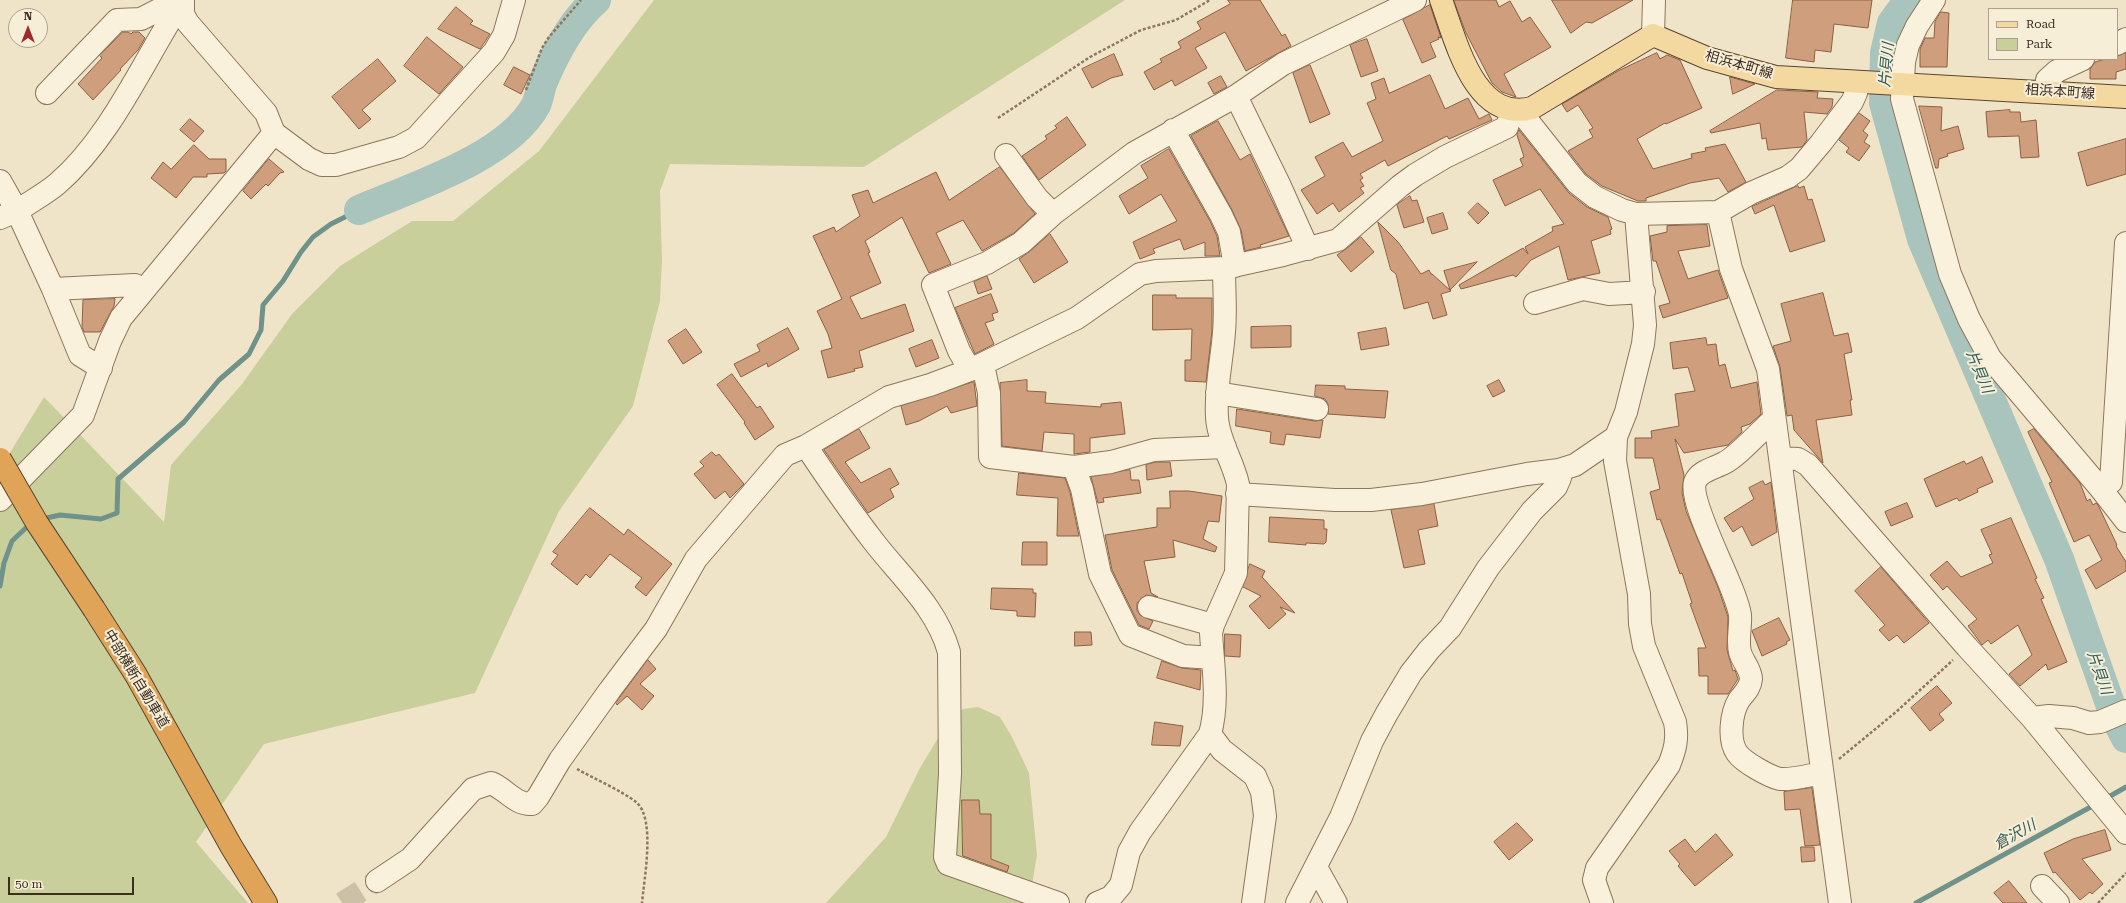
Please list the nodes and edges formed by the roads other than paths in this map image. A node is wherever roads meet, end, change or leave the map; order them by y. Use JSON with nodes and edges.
{"nodes":[{"id":1,"x":514,"y":0,"type":"edge"},
{"id":2,"x":1415,"y":0,"type":"edge"},
{"id":3,"x":1441,"y":0,"type":"edge"},
{"id":4,"x":1654,"y":0,"type":"edge"},
{"id":5,"x":1934,"y":0,"type":"edge"},
{"id":6,"x":182,"y":2,"type":"edge"},
{"id":7,"x":1653,"y":35,"type":"junction"},
{"id":8,"x":2081,"y":60,"type":"edge"},
{"id":9,"x":1866,"y":82,"type":"junction"},
{"id":10,"x":1900,"y":83,"type":"junction"},
{"id":11,"x":2046,"y":92,"type":"junction"},
{"id":12,"x":47,"y":93,"type":"dead end"},
{"id":13,"x":1236,"y":96,"type":"junction"},
{"id":14,"x":2126,"y":97,"type":"edge"},
{"id":15,"x":1516,"y":111,"type":"junction"},
{"id":16,"x":1173,"y":130,"type":"junction"},
{"id":17,"x":274,"y":133,"type":"junction"},
{"id":18,"x":1006,"y":155,"type":"dead end"},
{"id":19,"x":0,"y":181,"type":"edge"},
{"id":20,"x":1718,"y":212,"type":"junction"},
{"id":21,"x":8,"y":214,"type":"edge"},
{"id":22,"x":1053,"y":214,"type":"junction"},
{"id":23,"x":1636,"y":214,"type":"junction"},
{"id":24,"x":2126,"y":242,"type":"edge"},
{"id":25,"x":1308,"y":249,"type":"junction"},
{"id":26,"x":1230,"y":267,"type":"junction"},
{"id":27,"x":53,"y":289,"type":"junction"},
{"id":28,"x":142,"y":292,"type":"junction"},
{"id":29,"x":1644,"y":292,"type":"junction"},
{"id":30,"x":1535,"y":303,"type":"dead end"},
{"id":31,"x":2124,"y":320,"type":"edge"},
{"id":32,"x":101,"y":368,"type":"junction"},
{"id":33,"x":977,"y":368,"type":"junction"},
{"id":34,"x":1217,"y":393,"type":"junction"},
{"id":35,"x":2122,"y":399,"type":"edge"},
{"id":36,"x":1317,"y":408,"type":"dead end"},
{"id":37,"x":1774,"y":419,"type":"junction"},
{"id":38,"x":1616,"y":437,"type":"junction"},
{"id":39,"x":806,"y":446,"type":"junction"},
{"id":40,"x":1225,"y":447,"type":"junction"},
{"id":41,"x":1780,"y":458,"type":"junction"},
{"id":42,"x":0,"y":459,"type":"edge"},
{"id":43,"x":1074,"y":467,"type":"junction"},
{"id":44,"x":1559,"y":470,"type":"junction"},
{"id":45,"x":2113,"y":484,"type":"edge"},
{"id":46,"x":1237,"y":494,"type":"junction"},
{"id":47,"x":0,"y":500,"type":"edge"},
{"id":48,"x":2126,"y":521,"type":"edge"},
{"id":49,"x":1149,"y":607,"type":"dead end"},
{"id":50,"x":1213,"y":625,"type":"junction"},
{"id":51,"x":1213,"y":658,"type":"junction"},
{"id":52,"x":2126,"y":711,"type":"edge"},
{"id":53,"x":2032,"y":718,"type":"junction"},
{"id":54,"x":1210,"y":734,"type":"junction"},
{"id":55,"x":1822,"y":773,"type":"junction"},
{"id":56,"x":2126,"y":833,"type":"edge"},
{"id":57,"x":1316,"y":867,"type":"junction"},
{"id":58,"x":377,"y":882,"type":"tunnel mouth"},
{"id":59,"x":2042,"y":886,"type":"dead end"},
{"id":60,"x":266,"y":903,"type":"edge"},
{"id":61,"x":1058,"y":903,"type":"edge"},
{"id":62,"x":1097,"y":903,"type":"edge"},
{"id":63,"x":1253,"y":903,"type":"edge"},
{"id":64,"x":1297,"y":903,"type":"edge"},
{"id":65,"x":1336,"y":903,"type":"edge"},
{"id":66,"x":1602,"y":903,"type":"edge"},
{"id":67,"x":1840,"y":903,"type":"edge"},
{"id":68,"x":2058,"y":903,"type":"edge"}],
"edges":[{"from":1,"to":17,"type":"street"},
{"from":2,"to":13,"type":"street"},
{"from":3,"to":15,"type":"main road"},
{"from":4,"to":7,"type":"street"},
{"from":5,"to":10,"type":"street"},
{"from":6,"to":12,"type":"street"},
{"from":6,"to":17,"type":"street"},
{"from":6,"to":21,"type":"street"},
{"from":7,"to":9,"type":"main road","name":"相浜本町線"},
{"from":7,"to":15,"type":"main road"},
{"from":8,"to":11,"type":"street"},
{"from":9,"to":10,"type":"main road","name":"相浜本町線"},
{"from":9,"to":20,"type":"street"},
{"from":10,"to":11,"type":"main road","name":"相浜本町線"},
{"from":10,"to":45,"type":"street"},
{"from":11,"to":14,"type":"main road","name":"相浜本町線"},
{"from":13,"to":16,"type":"street"},
{"from":13,"to":25,"type":"street"},
{"from":15,"to":23,"type":"street"},
{"from":15,"to":25,"type":"street"},
{"from":16,"to":22,"type":"street"},
{"from":16,"to":26,"type":"street"},
{"from":17,"to":28,"type":"street"},
{"from":18,"to":22,"type":"street"},
{"from":19,"to":21,"type":"street"},
{"from":20,"to":23,"type":"street"},
{"from":20,"to":37,"type":"street"},
{"from":21,"to":27,"type":"street"},
{"from":22,"to":33,"type":"street"},
{"from":23,"to":29,"type":"street"},
{"from":24,"to":31,"type":"street"},
{"from":25,"to":26,"type":"street"},
{"from":26,"to":33,"type":"street"},
{"from":26,"to":34,"type":"street"},
{"from":27,"to":28,"type":"street"},
{"from":27,"to":32,"type":"street"},
{"from":28,"to":32,"type":"street"},
{"from":29,"to":30,"type":"street"},
{"from":29,"to":38,"type":"street"},
{"from":31,"to":35,"type":"street"},
{"from":32,"to":47,"type":"street"},
{"from":33,"to":39,"type":"street"},
{"from":33,"to":43,"type":"street"},
{"from":34,"to":36,"type":"street"},
{"from":34,"to":40,"type":"street"},
{"from":35,"to":45,"type":"street"},
{"from":37,"to":41,"type":"street"},
{"from":37,"to":55,"type":"street"},
{"from":38,"to":44,"type":"street"},
{"from":38,"to":66,"type":"street"},
{"from":39,"to":58,"type":"street"},
{"from":39,"to":61,"type":"street"},
{"from":40,"to":43,"type":"street"},
{"from":40,"to":46,"type":"street"},
{"from":41,"to":53,"type":"street"},
{"from":41,"to":55,"type":"street"},
{"from":42,"to":60,"type":"highway","name":"中部横断自動車道","bridge":true},
{"from":43,"to":51,"type":"street"},
{"from":44,"to":46,"type":"street"},
{"from":44,"to":57,"type":"street"},
{"from":45,"to":48,"type":"street"},
{"from":46,"to":50,"type":"street"},
{"from":49,"to":50,"type":"street"},
{"from":50,"to":51,"type":"street"},
{"from":51,"to":54,"type":"street"},
{"from":52,"to":53,"type":"street"},
{"from":53,"to":56,"type":"street"},
{"from":54,"to":62,"type":"street"},
{"from":54,"to":63,"type":"street"},
{"from":55,"to":67,"type":"street"},
{"from":57,"to":64,"type":"street"},
{"from":57,"to":65,"type":"street"},
{"from":59,"to":68,"type":"street"}]}
